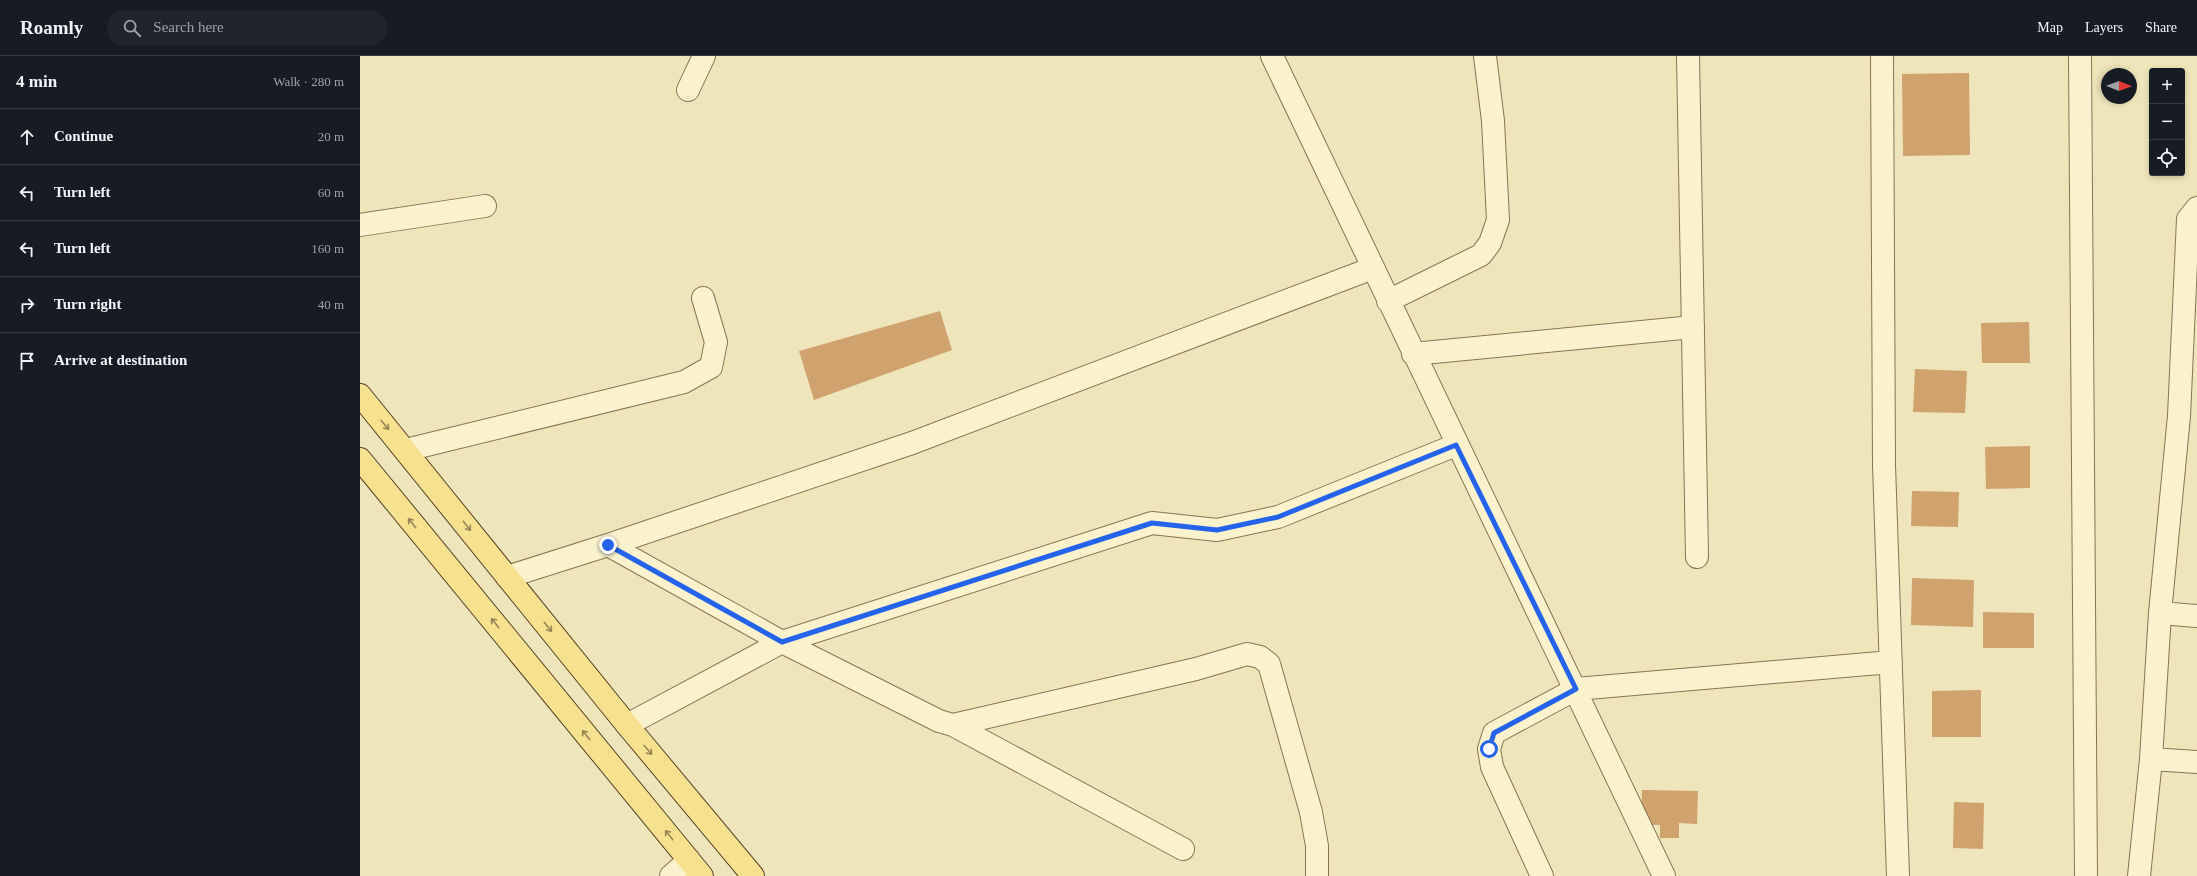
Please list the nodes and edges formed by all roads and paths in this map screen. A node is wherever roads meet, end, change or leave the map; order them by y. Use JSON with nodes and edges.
{"nodes":[{"id":1,"x":704,"y":56,"type":"edge"},
{"id":2,"x":1272,"y":56,"type":"edge"},
{"id":3,"x":1485,"y":56,"type":"edge"},
{"id":4,"x":1688,"y":56,"type":"edge"},
{"id":5,"x":1882,"y":56,"type":"edge"},
{"id":6,"x":2080,"y":56,"type":"edge"},
{"id":7,"x":688,"y":90,"type":"dead end"},
{"id":8,"x":485,"y":206,"type":"dead end"},
{"id":9,"x":2197,"y":208,"type":"edge"},
{"id":10,"x":360,"y":225,"type":"edge"},
{"id":11,"x":1373,"y":268,"type":"junction"},
{"id":12,"x":703,"y":298,"type":"dead end"},
{"id":13,"x":1388,"y":301,"type":"junction"},
{"id":14,"x":1693,"y":327,"type":"junction"},
{"id":15,"x":1413,"y":354,"type":"junction"},
{"id":16,"x":360,"y":395,"type":"edge"},
{"id":17,"x":2188,"y":416,"type":"edge"},
{"id":18,"x":1456,"y":445,"type":"junction"},
{"id":19,"x":406,"y":450,"type":"junction"},
{"id":20,"x":360,"y":459,"type":"edge"},
{"id":21,"x":608,"y":545,"type":"junction"},
{"id":22,"x":1697,"y":557,"type":"dead end"},
{"id":23,"x":507,"y":577,"type":"junction"},
{"id":24,"x":2160,"y":613,"type":"junction"},
{"id":25,"x":2197,"y":616,"type":"edge"},
{"id":26,"x":782,"y":642,"type":"junction"},
{"id":27,"x":1890,"y":662,"type":"junction"},
{"id":28,"x":1576,"y":689,"type":"junction"},
{"id":29,"x":627,"y":725,"type":"junction"},
{"id":30,"x":953,"y":725,"type":"junction"},
{"id":31,"x":2151,"y":759,"type":"junction"},
{"id":32,"x":2197,"y":762,"type":"edge"},
{"id":33,"x":1183,"y":849,"type":"dead end"},
{"id":34,"x":696,"y":868,"type":"edge"},
{"id":35,"x":671,"y":876,"type":"edge"},
{"id":36,"x":754,"y":876,"type":"edge"},
{"id":37,"x":1317,"y":876,"type":"edge"},
{"id":38,"x":1542,"y":876,"type":"edge"},
{"id":39,"x":1664,"y":876,"type":"edge"},
{"id":40,"x":1898,"y":876,"type":"edge"},
{"id":41,"x":2086,"y":876,"type":"edge"},
{"id":42,"x":2139,"y":876,"type":"edge"}],
"edges":[{"from":1,"to":7,"type":"street"},
{"from":2,"to":11,"type":"street"},
{"from":3,"to":13,"type":"street"},
{"from":4,"to":14,"type":"street"},
{"from":5,"to":27,"type":"street"},
{"from":6,"to":41,"type":"street"},
{"from":8,"to":10,"type":"street"},
{"from":9,"to":17,"type":"street"},
{"from":11,"to":13,"type":"street"},
{"from":11,"to":21,"type":"street"},
{"from":12,"to":19,"type":"street"},
{"from":13,"to":15,"type":"street"},
{"from":14,"to":15,"type":"street"},
{"from":14,"to":22,"type":"street"},
{"from":15,"to":18,"type":"street"},
{"from":16,"to":19,"type":"main road","one_way":true},
{"from":17,"to":24,"type":"street"},
{"from":18,"to":26,"type":"street"},
{"from":18,"to":28,"type":"street"},
{"from":19,"to":23,"type":"main road","one_way":true},
{"from":34,"to":20,"type":"main road","one_way":true},
{"from":21,"to":23,"type":"street"},
{"from":21,"to":26,"type":"street"},
{"from":23,"to":29,"type":"main road","one_way":true},
{"from":24,"to":25,"type":"street"},
{"from":24,"to":31,"type":"street"},
{"from":26,"to":29,"type":"street"},
{"from":26,"to":30,"type":"street"},
{"from":27,"to":28,"type":"street"},
{"from":27,"to":40,"type":"street"},
{"from":28,"to":38,"type":"street"},
{"from":28,"to":39,"type":"street"},
{"from":29,"to":36,"type":"main road","one_way":true},
{"from":30,"to":33,"type":"street"},
{"from":30,"to":37,"type":"street"},
{"from":31,"to":32,"type":"street"},
{"from":31,"to":42,"type":"street"},
{"from":34,"to":35,"type":"street"}]}
